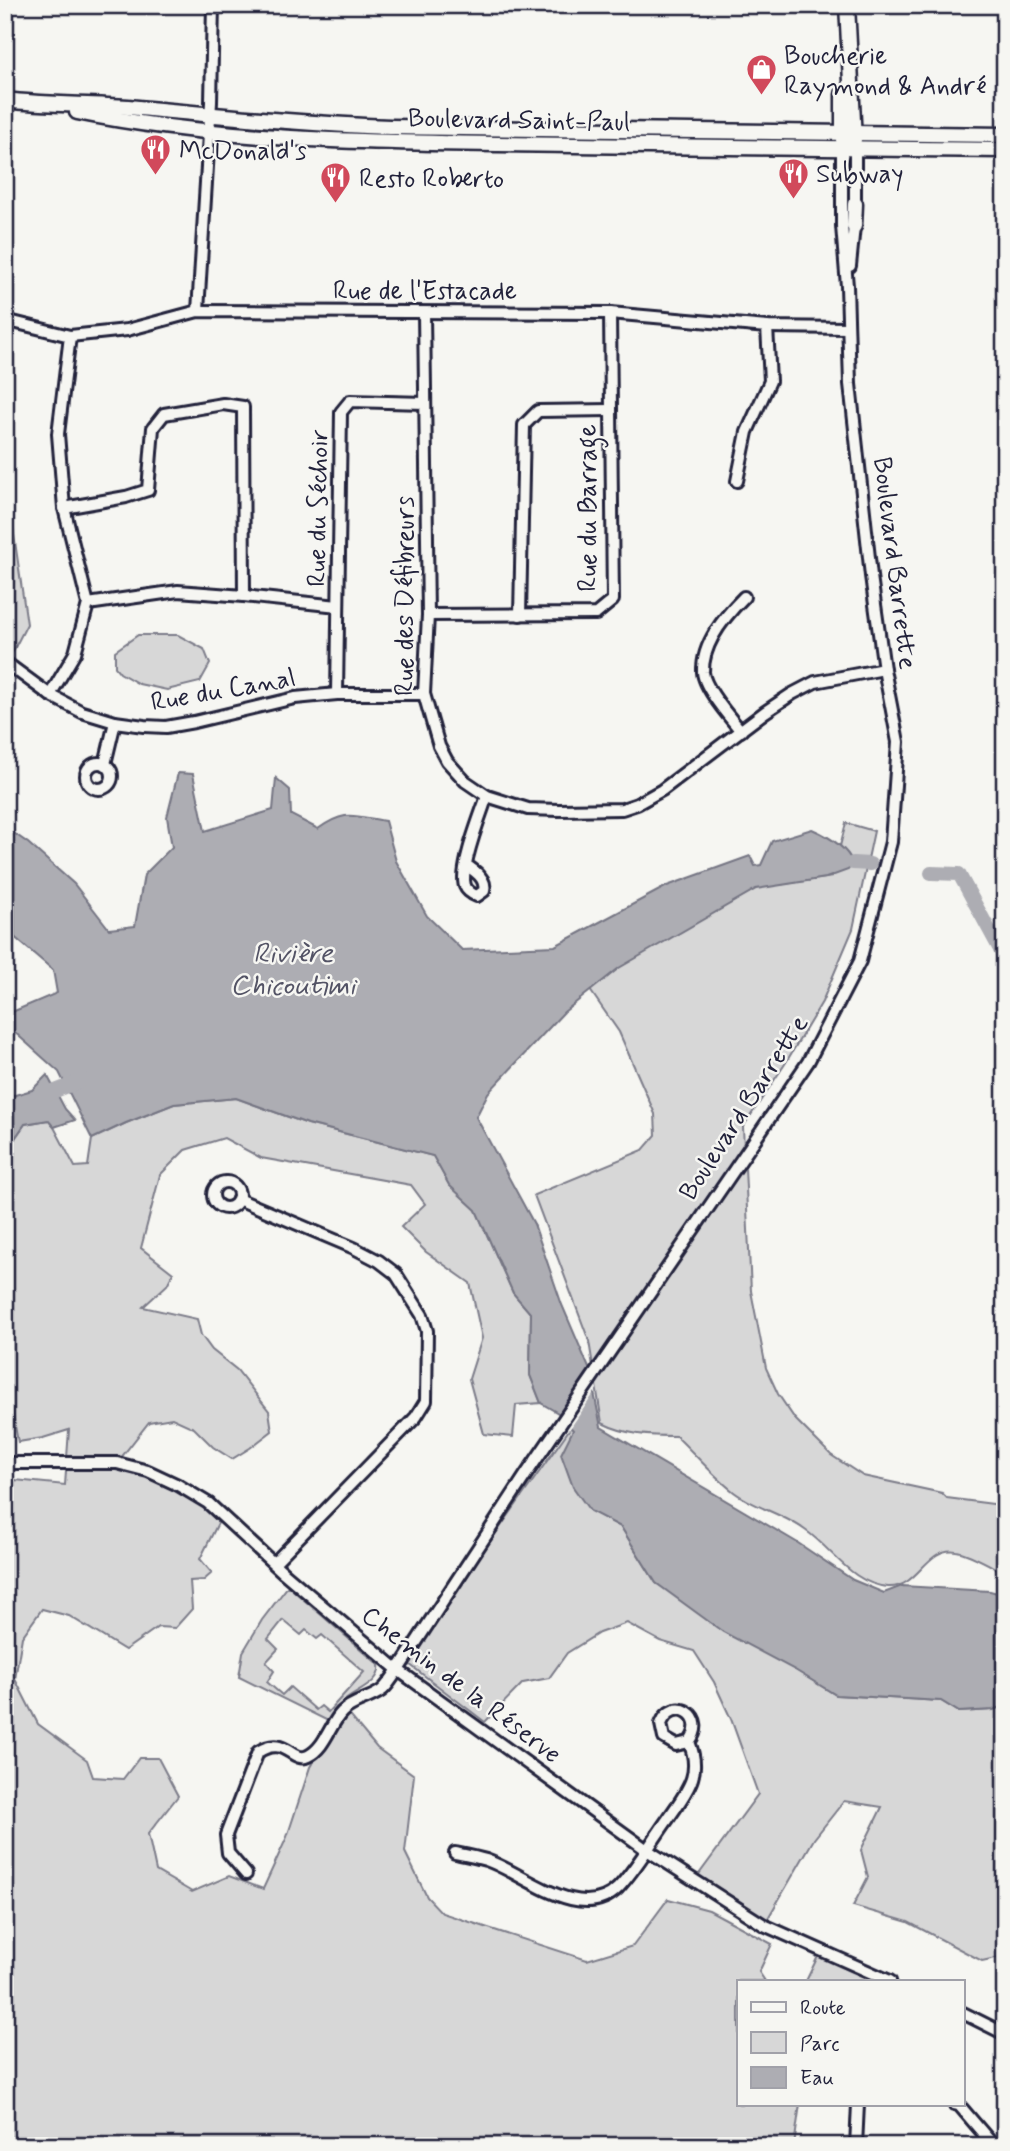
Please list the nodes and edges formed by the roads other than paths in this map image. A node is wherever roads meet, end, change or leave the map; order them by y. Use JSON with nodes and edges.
{"nodes":[{"id":1,"x":213,"y":5,"type":"edge"},
{"id":2,"x":5,"y":100,"type":"edge"},
{"id":3,"x":209,"y":123,"type":"junction"},
{"id":4,"x":848,"y":132,"type":"junction"},
{"id":5,"x":1005,"y":135,"type":"edge"},
{"id":6,"x":849,"y":148,"type":"junction"},
{"id":7,"x":1005,"y":150,"type":"edge"},
{"id":8,"x":855,"y":204,"type":"joint"},
{"id":9,"x":854,"y":226,"type":"joint"},
{"id":10,"x":847,"y":286,"type":"junction"},
{"id":11,"x":198,"y":311,"type":"junction"},
{"id":12,"x":424,"y":313,"type":"junction"},
{"id":13,"x":610,"y":313,"type":"junction"},
{"id":14,"x":5,"y":320,"type":"edge"},
{"id":15,"x":767,"y":327,"type":"junction"},
{"id":16,"x":848,"y":328,"type":"junction"},
{"id":17,"x":70,"y":336,"type":"junction"},
{"id":18,"x":425,"y":403,"type":"junction"},
{"id":19,"x":611,"y":410,"type":"junction"},
{"id":20,"x":737,"y":481,"type":"dead end"},
{"id":21,"x":64,"y":508,"type":"junction"},
{"id":22,"x":244,"y":596,"type":"junction"},
{"id":23,"x":744,"y":597,"type":"dead end"},
{"id":24,"x":88,"y":604,"type":"junction"},
{"id":25,"x":338,"y":607,"type":"junction"},
{"id":26,"x":428,"y":615,"type":"junction"},
{"id":27,"x":520,"y":615,"type":"junction"},
{"id":28,"x":5,"y":662,"type":"edge"},
{"id":29,"x":884,"y":669,"type":"junction"},
{"id":30,"x":337,"y":694,"type":"junction"},
{"id":31,"x":424,"y":694,"type":"junction"},
{"id":32,"x":50,"y":695,"type":"junction"},
{"id":33,"x":115,"y":722,"type":"junction"},
{"id":34,"x":741,"y":731,"type":"junction"},
{"id":35,"x":104,"y":764,"type":"dead end"},
{"id":36,"x":487,"y":796,"type":"junction"},
{"id":37,"x":466,"y":865,"type":"dead end"},
{"id":38,"x":238,"y":1199,"type":"dead end"},
{"id":39,"x":5,"y":1463,"type":"edge"},
{"id":40,"x":274,"y":1563,"type":"junction"},
{"id":41,"x":398,"y":1670,"type":"junction"},
{"id":42,"x":689,"y":1742,"type":"dead end"},
{"id":43,"x":647,"y":1850,"type":"junction"},
{"id":44,"x":455,"y":1853,"type":"dead end"},
{"id":45,"x":246,"y":1874,"type":"dead end"},
{"id":46,"x":870,"y":1978,"type":"edge"},
{"id":47,"x":964,"y":2014,"type":"edge"},
{"id":48,"x":1005,"y":2034,"type":"edge"},
{"id":49,"x":858,"y":2106,"type":"edge"},
{"id":50,"x":960,"y":2106,"type":"edge"},
{"id":51,"x":856,"y":2146,"type":"edge"},
{"id":52,"x":994,"y":2146,"type":"edge"}],
"edges":[{"from":1,"to":3,"type":"street"},
{"from":2,"to":3,"type":"main road","name":"Boulevard Saint-Paul"},
{"from":3,"to":4,"type":"main road","name":"Boulevard Saint-Paul"},
{"from":3,"to":6,"type":"main road","name":"Boulevard Saint-Paul"},
{"from":3,"to":11,"type":"street"},
{"from":4,"to":4,"type":"main road","name":"Boulevard Barrette"},
{"from":4,"to":5,"type":"main road","name":"Boulevard Saint-Paul"},
{"from":4,"to":6,"type":"main road","name":"Boulevard Barrette"},
{"from":6,"to":7,"type":"main road","name":"Boulevard Saint-Paul"},
{"from":6,"to":8,"type":"street","name":"Boulevard Barrette"},
{"from":6,"to":10,"type":"street","name":"Boulevard Barrette"},
{"from":8,"to":9,"type":"main road","name":"Boulevard Barrette"},
{"from":9,"to":10,"type":"street","name":"Boulevard Barrette"},
{"from":10,"to":16,"type":"street","name":"Boulevard Barrette"},
{"from":11,"to":12,"type":"street","name":"Rue de l'Estacade"},
{"from":11,"to":17,"type":"street","name":"Rue de l'Estacade"},
{"from":12,"to":13,"type":"street","name":"Rue de l'Estacade"},
{"from":12,"to":18,"type":"street","name":"Rue des Défibreurs"},
{"from":13,"to":15,"type":"street","name":"Rue de l'Estacade"},
{"from":13,"to":19,"type":"street","name":"Rue du Barrage"},
{"from":14,"to":17,"type":"street","name":"Rue de l'Estacade"},
{"from":15,"to":16,"type":"street","name":"Rue de l'Estacade"},
{"from":15,"to":20,"type":"street"},
{"from":16,"to":29,"type":"street","name":"Boulevard Barrette"},
{"from":17,"to":21,"type":"street"},
{"from":18,"to":25,"type":"street","name":"Rue du Séchoir"},
{"from":18,"to":26,"type":"street","name":"Rue des Défibreurs"},
{"from":19,"to":27,"type":"street"},
{"from":19,"to":27,"type":"street","name":"Rue du Barrage"},
{"from":21,"to":22,"type":"street"},
{"from":21,"to":24,"type":"street"},
{"from":22,"to":24,"type":"street"},
{"from":22,"to":25,"type":"street"},
{"from":23,"to":34,"type":"street"},
{"from":24,"to":32,"type":"street"},
{"from":25,"to":30,"type":"street","name":"Rue du Séchoir"},
{"from":26,"to":27,"type":"street","name":"Rue du Barrage"},
{"from":26,"to":31,"type":"street","name":"Rue des Défibreurs"},
{"from":28,"to":32,"type":"street","name":"Rue du Canal"},
{"from":29,"to":34,"type":"street","name":"Rue des Défibreurs"},
{"from":29,"to":41,"type":"street","name":"Boulevard Barrette"},
{"from":30,"to":31,"type":"street","name":"Rue du Canal"},
{"from":30,"to":33,"type":"street","name":"Rue du Canal"},
{"from":31,"to":36,"type":"street","name":"Rue des Défibreurs"},
{"from":32,"to":33,"type":"street","name":"Rue du Canal"},
{"from":33,"to":35,"type":"street"},
{"from":34,"to":36,"type":"street","name":"Rue des Défibreurs"},
{"from":36,"to":37,"type":"street"},
{"from":38,"to":40,"type":"street"},
{"from":39,"to":40,"type":"street","name":"Chemin de la Réserve"},
{"from":40,"to":41,"type":"street","name":"Chemin de la Réserve"},
{"from":41,"to":43,"type":"street","name":"Chemin de la Réserve"},
{"from":41,"to":45,"type":"street","name":"Boulevard Barrette"},
{"from":42,"to":43,"type":"street"},
{"from":43,"to":44,"type":"street"},
{"from":43,"to":46,"type":"street","name":"Chemin de la Réserve"},
{"from":47,"to":48,"type":"street"},
{"from":49,"to":51,"type":"street"},
{"from":50,"to":52,"type":"street"}]}
